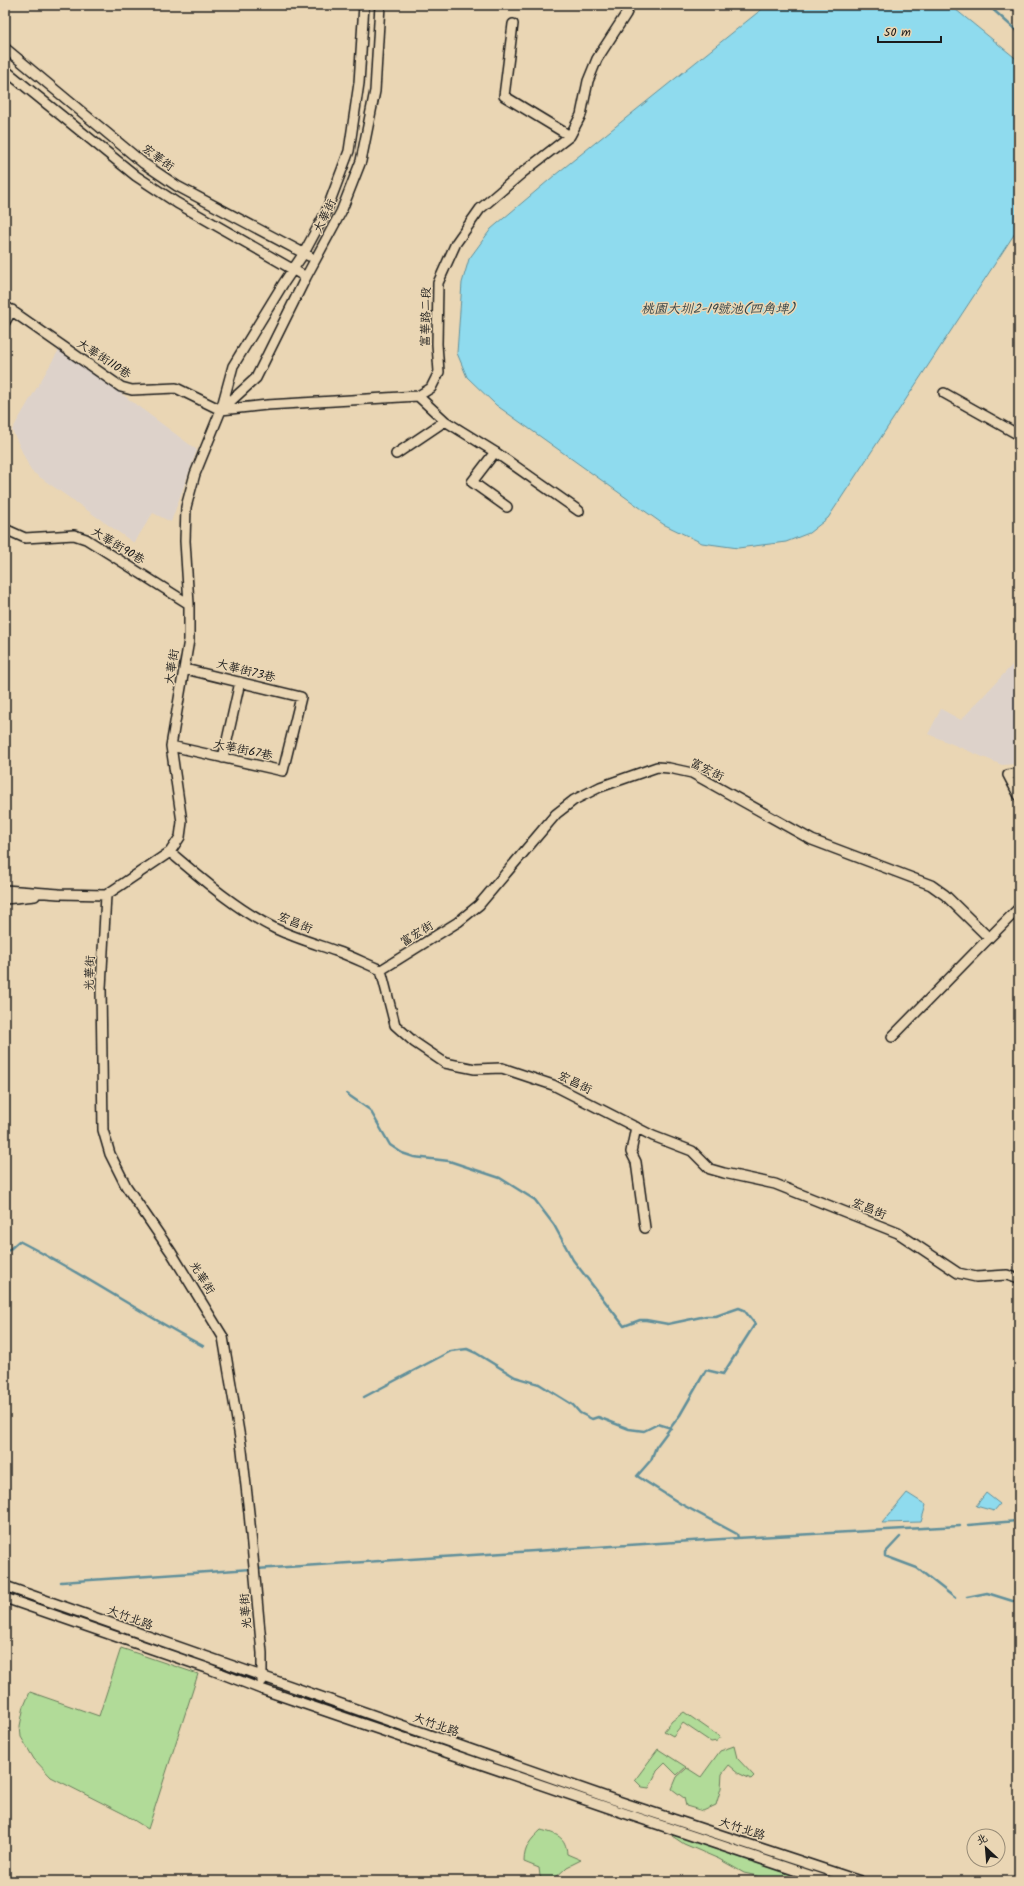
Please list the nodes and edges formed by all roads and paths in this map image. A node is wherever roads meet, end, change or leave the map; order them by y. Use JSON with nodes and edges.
{"nodes":[{"id":1,"x":364,"y":5,"type":"edge"},
{"id":2,"x":380,"y":5,"type":"edge"},
{"id":3,"x":630,"y":5,"type":"edge"},
{"id":4,"x":513,"y":24,"type":"dead end"},
{"id":5,"x":5,"y":48,"type":"edge"},
{"id":6,"x":5,"y":70,"type":"edge"},
{"id":7,"x":374,"y":96,"type":"junction"},
{"id":8,"x":357,"y":97,"type":"junction"},
{"id":9,"x":70,"y":102,"type":"junction"},
{"id":10,"x":59,"y":113,"type":"junction"},
{"id":11,"x":570,"y":136,"type":"junction"},
{"id":12,"x":146,"y":165,"type":"junction"},
{"id":13,"x":136,"y":176,"type":"junction"},
{"id":14,"x":304,"y":253,"type":"junction"},
{"id":15,"x":315,"y":260,"type":"junction"},
{"id":16,"x":292,"y":270,"type":"junction"},
{"id":17,"x":306,"y":277,"type":"junction"},
{"id":18,"x":8,"y":308,"type":"edge"},
{"id":19,"x":5,"y":322,"type":"edge"},
{"id":20,"x":944,"y":393,"type":"dead end"},
{"id":21,"x":418,"y":396,"type":"junction"},
{"id":22,"x":221,"y":410,"type":"junction"},
{"id":23,"x":445,"y":421,"type":"junction"},
{"id":24,"x":1019,"y":435,"type":"edge"},
{"id":25,"x":495,"y":452,"type":"junction"},
{"id":26,"x":396,"y":454,"type":"dead end"},
{"id":27,"x":507,"y":507,"type":"dead end"},
{"id":28,"x":579,"y":511,"type":"dead end"},
{"id":29,"x":5,"y":529,"type":"edge"},
{"id":30,"x":189,"y":604,"type":"junction"},
{"id":31,"x":185,"y":669,"type":"junction"},
{"id":32,"x":240,"y":682,"type":"junction"},
{"id":33,"x":301,"y":697,"type":"joint"},
{"id":34,"x":171,"y":746,"type":"junction"},
{"id":35,"x":223,"y":758,"type":"junction"},
{"id":36,"x":1019,"y":773,"type":"edge"},
{"id":37,"x":1019,"y":796,"type":"edge"},
{"id":38,"x":170,"y":852,"type":"junction"},
{"id":39,"x":5,"y":890,"type":"edge"},
{"id":40,"x":59,"y":894,"type":"junction"},
{"id":41,"x":106,"y":895,"type":"junction"},
{"id":42,"x":5,"y":900,"type":"edge"},
{"id":43,"x":1019,"y":908,"type":"edge"},
{"id":44,"x":989,"y":938,"type":"junction"},
{"id":45,"x":381,"y":970,"type":"junction"},
{"id":46,"x":892,"y":1037,"type":"dead end"},
{"id":47,"x":636,"y":1127,"type":"junction"},
{"id":48,"x":645,"y":1228,"type":"dead end"},
{"id":49,"x":1019,"y":1279,"type":"edge"},
{"id":50,"x":5,"y":1586,"type":"edge"},
{"id":51,"x":5,"y":1598,"type":"edge"},
{"id":52,"x":262,"y":1676,"type":"junction"},
{"id":53,"x":261,"y":1689,"type":"junction"},
{"id":54,"x":828,"y":1881,"type":"edge"},
{"id":55,"x":860,"y":1881,"type":"edge"}],
"edges":[{"from":1,"to":8,"type":"street","name":"大華街"},
{"from":2,"to":7,"type":"street","name":"大華街"},
{"from":3,"to":11,"type":"street","name":"富華路二段"},
{"from":4,"to":11,"type":"street"},
{"from":5,"to":9,"type":"street","name":"宏華街"},
{"from":6,"to":10,"type":"street"},
{"from":7,"to":8,"type":"street"},
{"from":7,"to":15,"type":"street","name":"大華街"},
{"from":8,"to":14,"type":"street","name":"大華街"},
{"from":9,"to":10,"type":"street"},
{"from":9,"to":12,"type":"street","name":"宏華街"},
{"from":10,"to":13,"type":"street"},
{"from":11,"to":21,"type":"street","name":"富華路二段"},
{"from":12,"to":13,"type":"street"},
{"from":12,"to":14,"type":"street","name":"宏華街"},
{"from":13,"to":16,"type":"street"},
{"from":14,"to":15,"type":"street","name":"宏華街"},
{"from":14,"to":16,"type":"street","name":"大華街"},
{"from":15,"to":17,"type":"street","name":"大華街"},
{"from":16,"to":17,"type":"street"},
{"from":16,"to":22,"type":"street","name":"大華街"},
{"from":17,"to":22,"type":"street","name":"大華街"},
{"from":18,"to":19,"type":"street"},
{"from":18,"to":22,"type":"street","name":"大華街110巷"},
{"from":20,"to":24,"type":"street"},
{"from":21,"to":22,"type":"street"},
{"from":21,"to":23,"type":"street"},
{"from":22,"to":30,"type":"street","name":"大華街"},
{"from":23,"to":25,"type":"street"},
{"from":23,"to":26,"type":"street"},
{"from":25,"to":27,"type":"street"},
{"from":25,"to":28,"type":"street"},
{"from":29,"to":30,"type":"street","name":"大華街90巷"},
{"from":30,"to":31,"type":"street","name":"大華街"},
{"from":31,"to":32,"type":"street","name":"大華街73巷"},
{"from":31,"to":34,"type":"street","name":"大華街"},
{"from":32,"to":33,"type":"street","name":"大華街73巷"},
{"from":32,"to":35,"type":"street"},
{"from":33,"to":35,"type":"street","name":"大華街67巷"},
{"from":34,"to":35,"type":"street","name":"大華街67巷"},
{"from":34,"to":38,"type":"street","name":"大華街"},
{"from":36,"to":37,"type":"street"},
{"from":38,"to":41,"type":"street","name":"大華街"},
{"from":38,"to":45,"type":"street","name":"宏昌街"},
{"from":39,"to":40,"type":"street"},
{"from":40,"to":41,"type":"street"},
{"from":40,"to":42,"type":"street"},
{"from":41,"to":52,"type":"street","name":"光華街"},
{"from":43,"to":44,"type":"street"},
{"from":44,"to":45,"type":"street","name":"富宏街"},
{"from":44,"to":46,"type":"street"},
{"from":45,"to":47,"type":"street","name":"宏昌街"},
{"from":47,"to":48,"type":"street"},
{"from":47,"to":49,"type":"street","name":"宏昌街"},
{"from":50,"to":52,"type":"street","name":"大竹北路"},
{"from":51,"to":53,"type":"street","name":"大竹北路"},
{"from":52,"to":53,"type":"street","name":"光華街"},
{"from":52,"to":55,"type":"street","name":"大竹北路"},
{"from":53,"to":54,"type":"street","name":"大竹北路"}]}
